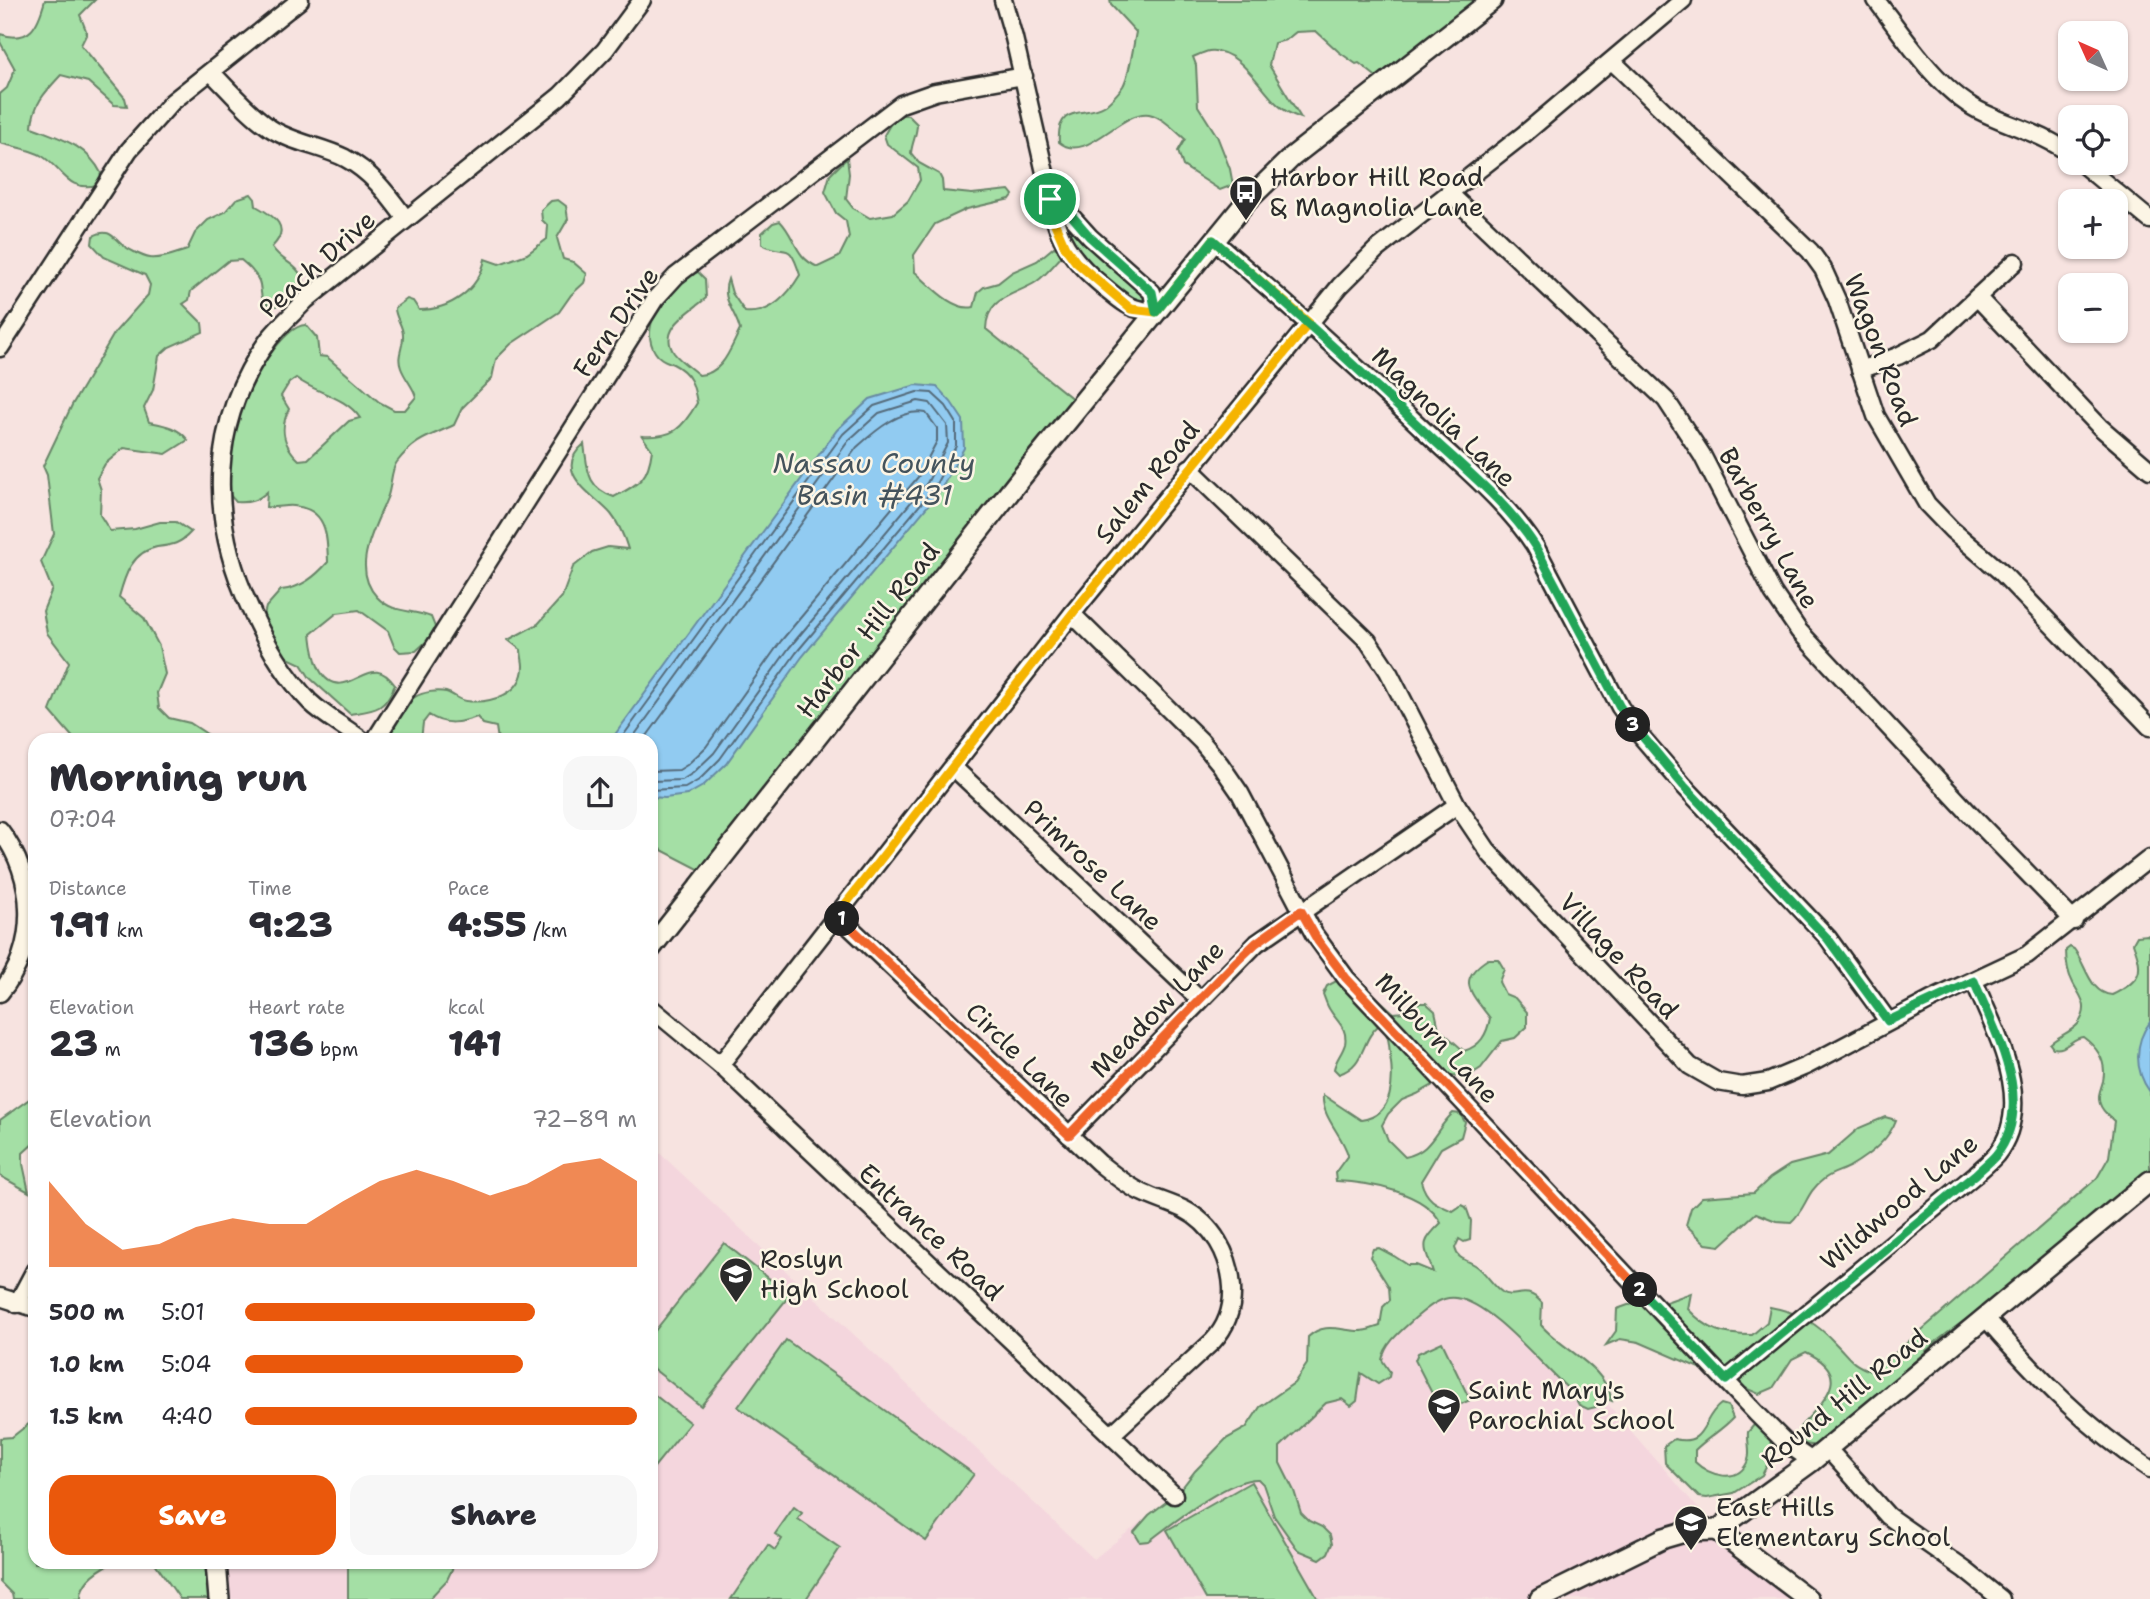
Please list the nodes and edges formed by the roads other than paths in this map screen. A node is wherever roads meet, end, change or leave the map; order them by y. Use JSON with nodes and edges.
{"nodes":[{"id":1,"x":300,"y":0,"type":"edge"},
{"id":2,"x":642,"y":0,"type":"edge"},
{"id":3,"x":1003,"y":0,"type":"edge"},
{"id":4,"x":1492,"y":0,"type":"edge"},
{"id":5,"x":1683,"y":0,"type":"edge"},
{"id":6,"x":1876,"y":0,"type":"edge"},
{"id":7,"x":1612,"y":61,"type":"junction"},
{"id":8,"x":211,"y":72,"type":"junction"},
{"id":9,"x":1024,"y":76,"type":"junction"},
{"id":10,"x":2058,"y":147,"type":"edge"},
{"id":11,"x":2096,"y":175,"type":"edge"},
{"id":12,"x":1046,"y":177,"type":"junction"},
{"id":13,"x":1449,"y":193,"type":"junction"},
{"id":14,"x":406,"y":219,"type":"junction"},
{"id":15,"x":2150,"y":220,"type":"edge"},
{"id":16,"x":1213,"y":240,"type":"junction"},
{"id":17,"x":2015,"y":261,"type":"dead end"},
{"id":18,"x":1977,"y":297,"type":"junction"},
{"id":19,"x":1156,"y":312,"type":"junction"},
{"id":20,"x":1309,"y":323,"type":"junction"},
{"id":21,"x":0,"y":348,"type":"edge"},
{"id":22,"x":1860,"y":370,"type":"junction"},
{"id":23,"x":1189,"y":468,"type":"junction"},
{"id":24,"x":2150,"y":470,"type":"edge"},
{"id":25,"x":1072,"y":614,"type":"junction"},
{"id":26,"x":2150,"y":727,"type":"edge"},
{"id":27,"x":352,"y":733,"type":"edge"},
{"id":28,"x":379,"y":733,"type":"edge"},
{"id":29,"x":953,"y":767,"type":"junction"},
{"id":30,"x":1457,"y":805,"type":"junction"},
{"id":31,"x":0,"y":830,"type":"edge"},
{"id":32,"x":2150,"y":858,"type":"edge"},
{"id":33,"x":1301,"y":911,"type":"junction"},
{"id":34,"x":837,"y":915,"type":"junction"},
{"id":35,"x":2074,"y":920,"type":"junction"},
{"id":36,"x":658,"y":939,"type":"edge"},
{"id":37,"x":1974,"y":981,"type":"junction"},
{"id":38,"x":0,"y":993,"type":"edge"},
{"id":39,"x":1199,"y":999,"type":"junction"},
{"id":40,"x":658,"y":1014,"type":"edge"},
{"id":41,"x":1888,"y":1021,"type":"junction"},
{"id":42,"x":720,"y":1065,"type":"junction"},
{"id":43,"x":1069,"y":1135,"type":"junction"},
{"id":44,"x":2147,"y":1190,"type":"edge"},
{"id":45,"x":28,"y":1283,"type":"edge"},
{"id":46,"x":0,"y":1297,"type":"edge"},
{"id":47,"x":17,"y":1304,"type":"junction"},
{"id":48,"x":28,"y":1306,"type":"edge"},
{"id":49,"x":1985,"y":1317,"type":"junction"},
{"id":50,"x":1726,"y":1380,"type":"junction"},
{"id":51,"x":1111,"y":1436,"type":"junction"},
{"id":52,"x":1827,"y":1448,"type":"junction"},
{"id":53,"x":1812,"y":1461,"type":"junction"},
{"id":54,"x":2150,"y":1469,"type":"edge"},
{"id":55,"x":1174,"y":1495,"type":"dead end"},
{"id":56,"x":1717,"y":1530,"type":"junction"},
{"id":57,"x":216,"y":1569,"type":"edge"},
{"id":58,"x":219,"y":1599,"type":"edge"},
{"id":59,"x":1540,"y":1599,"type":"edge"},
{"id":60,"x":1808,"y":1599,"type":"edge"},
{"id":61,"x":2001,"y":1599,"type":"edge"}],
"edges":[{"from":1,"to":8,"type":"street"},
{"from":2,"to":14,"type":"street","name":"Peach Drive"},
{"from":3,"to":9,"type":"street"},
{"from":4,"to":16,"type":"street","name":"Harbor Hill Road"},
{"from":5,"to":7,"type":"street","name":"Salem Road"},
{"from":6,"to":10,"type":"street"},
{"from":7,"to":13,"type":"street","name":"Salem Road"},
{"from":7,"to":22,"type":"street","name":"Wagon Road"},
{"from":8,"to":14,"type":"street"},
{"from":8,"to":21,"type":"street"},
{"from":9,"to":12,"type":"street"},
{"from":9,"to":28,"type":"street","name":"Fern Drive"},
{"from":11,"to":15,"type":"street"},
{"from":12,"to":19,"type":"street"},
{"from":12,"to":19,"type":"street"},
{"from":13,"to":20,"type":"street","name":"Salem Road"},
{"from":13,"to":35,"type":"street","name":"Barberry Lane"},
{"from":14,"to":27,"type":"street","name":"Peach Drive"},
{"from":16,"to":19,"type":"street","name":"Harbor Hill Road"},
{"from":16,"to":20,"type":"street","name":"Magnolia Lane"},
{"from":17,"to":18,"type":"street"},
{"from":18,"to":22,"type":"street"},
{"from":18,"to":24,"type":"street"},
{"from":19,"to":36,"type":"street","name":"Harbor Hill Road"},
{"from":20,"to":23,"type":"street","name":"Salem Road"},
{"from":20,"to":41,"type":"street","name":"Magnolia Lane"},
{"from":22,"to":26,"type":"street","name":"Wagon Road"},
{"from":23,"to":25,"type":"street","name":"Salem Road"},
{"from":23,"to":30,"type":"street","name":"Village Road"},
{"from":25,"to":29,"type":"street","name":"Salem Road"},
{"from":25,"to":33,"type":"street","name":"Milburn Lane"},
{"from":29,"to":34,"type":"street","name":"Salem Road"},
{"from":29,"to":39,"type":"street","name":"Primrose Lane"},
{"from":30,"to":33,"type":"street","name":"Meadow Lane"},
{"from":30,"to":41,"type":"street","name":"Village Road"},
{"from":31,"to":38,"type":"street"},
{"from":32,"to":35,"type":"street","name":"Village Road"},
{"from":33,"to":39,"type":"street","name":"Meadow Lane"},
{"from":33,"to":50,"type":"street","name":"Milburn Lane"},
{"from":34,"to":42,"type":"street","name":"Salem Road"},
{"from":34,"to":43,"type":"street","name":"Circle Lane"},
{"from":35,"to":37,"type":"street","name":"Village Road"},
{"from":37,"to":41,"type":"street","name":"Village Road"},
{"from":37,"to":50,"type":"street","name":"Wildwood Lane"},
{"from":39,"to":43,"type":"street","name":"Meadow Lane"},
{"from":40,"to":42,"type":"street","name":"Entrance Road"},
{"from":42,"to":51,"type":"street","name":"Entrance Road"},
{"from":43,"to":51,"type":"street","name":"Circle Lane"},
{"from":44,"to":49,"type":"street","name":"Round Hill Road"},
{"from":45,"to":47,"type":"street"},
{"from":46,"to":47,"type":"street"},
{"from":47,"to":48,"type":"street"},
{"from":49,"to":52,"type":"street","name":"Round Hill Road"},
{"from":49,"to":54,"type":"street"},
{"from":50,"to":53,"type":"street","name":"Milburn Lane"},
{"from":51,"to":55,"type":"street","name":"Entrance Road"},
{"from":52,"to":53,"type":"street","name":"Round Hill Road"},
{"from":52,"to":61,"type":"street"},
{"from":53,"to":56,"type":"street","name":"Round Hill Road"},
{"from":56,"to":59,"type":"street"},
{"from":56,"to":60,"type":"street"},
{"from":57,"to":58,"type":"street"}]}
